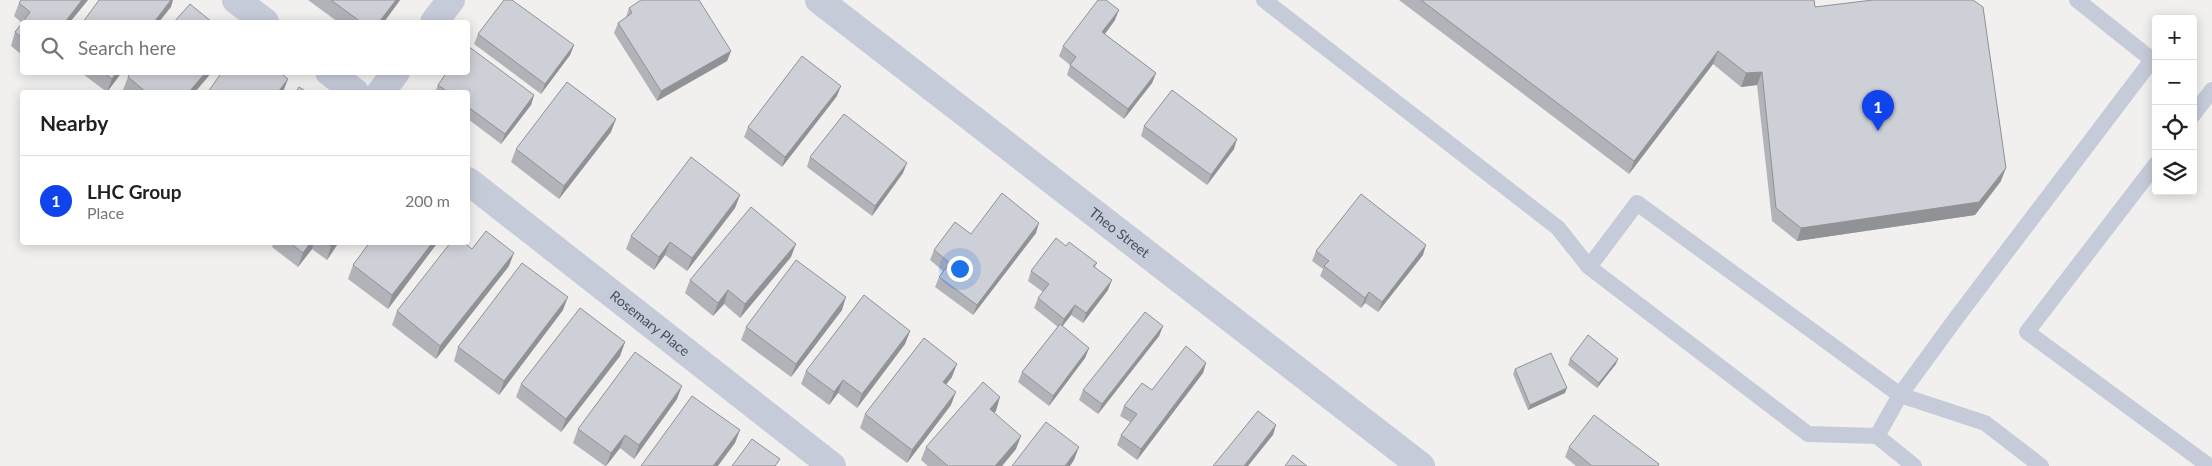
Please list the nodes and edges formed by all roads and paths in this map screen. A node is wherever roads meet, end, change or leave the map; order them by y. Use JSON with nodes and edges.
{"nodes":[{"id":1,"x":236,"y":0,"type":"edge"},
{"id":2,"x":451,"y":0,"type":"edge"},
{"id":3,"x":819,"y":0,"type":"edge"},
{"id":4,"x":1264,"y":0,"type":"edge"},
{"id":5,"x":2077,"y":0,"type":"edge"},
{"id":6,"x":262,"y":20,"type":"edge"},
{"id":7,"x":436,"y":20,"type":"edge"},
{"id":8,"x":2153,"y":60,"type":"edge"},
{"id":9,"x":2152,"y":64,"type":"edge"},
{"id":10,"x":333,"y":75,"type":"edge"},
{"id":11,"x":394,"y":75,"type":"edge"},
{"id":12,"x":352,"y":90,"type":"edge"},
{"id":13,"x":382,"y":90,"type":"edge"},
{"id":14,"x":2203,"y":94,"type":"edge"},
{"id":15,"x":2197,"y":106,"type":"edge"},
{"id":16,"x":2152,"y":169,"type":"edge"},
{"id":17,"x":470,"y":183,"type":"edge"},
{"id":18,"x":1589,"y":267,"type":"junction"},
{"id":19,"x":1900,"y":395,"type":"junction"},
{"id":20,"x":1877,"y":436,"type":"junction"},
{"id":21,"x":832,"y":466,"type":"edge"},
{"id":22,"x":1421,"y":466,"type":"edge"},
{"id":23,"x":1914,"y":466,"type":"edge"},
{"id":24,"x":2041,"y":466,"type":"edge"},
{"id":25,"x":2209,"y":466,"type":"edge"}],
"edges":[{"from":1,"to":6,"type":"street"},
{"from":2,"to":7,"type":"street"},
{"from":3,"to":22,"type":"street","name":"Theo Street"},
{"from":4,"to":18,"type":"lane"},
{"from":5,"to":8,"type":"lane"},
{"from":9,"to":19,"type":"lane"},
{"from":10,"to":12,"type":"street"},
{"from":11,"to":13,"type":"street"},
{"from":14,"to":15,"type":"lane"},
{"from":16,"to":25,"type":"lane"},
{"from":17,"to":21,"type":"street","name":"Rosemary Place"},
{"from":18,"to":19,"type":"lane"},
{"from":18,"to":20,"type":"lane"},
{"from":19,"to":20,"type":"lane"},
{"from":19,"to":24,"type":"lane"},
{"from":20,"to":23,"type":"lane"}]}
